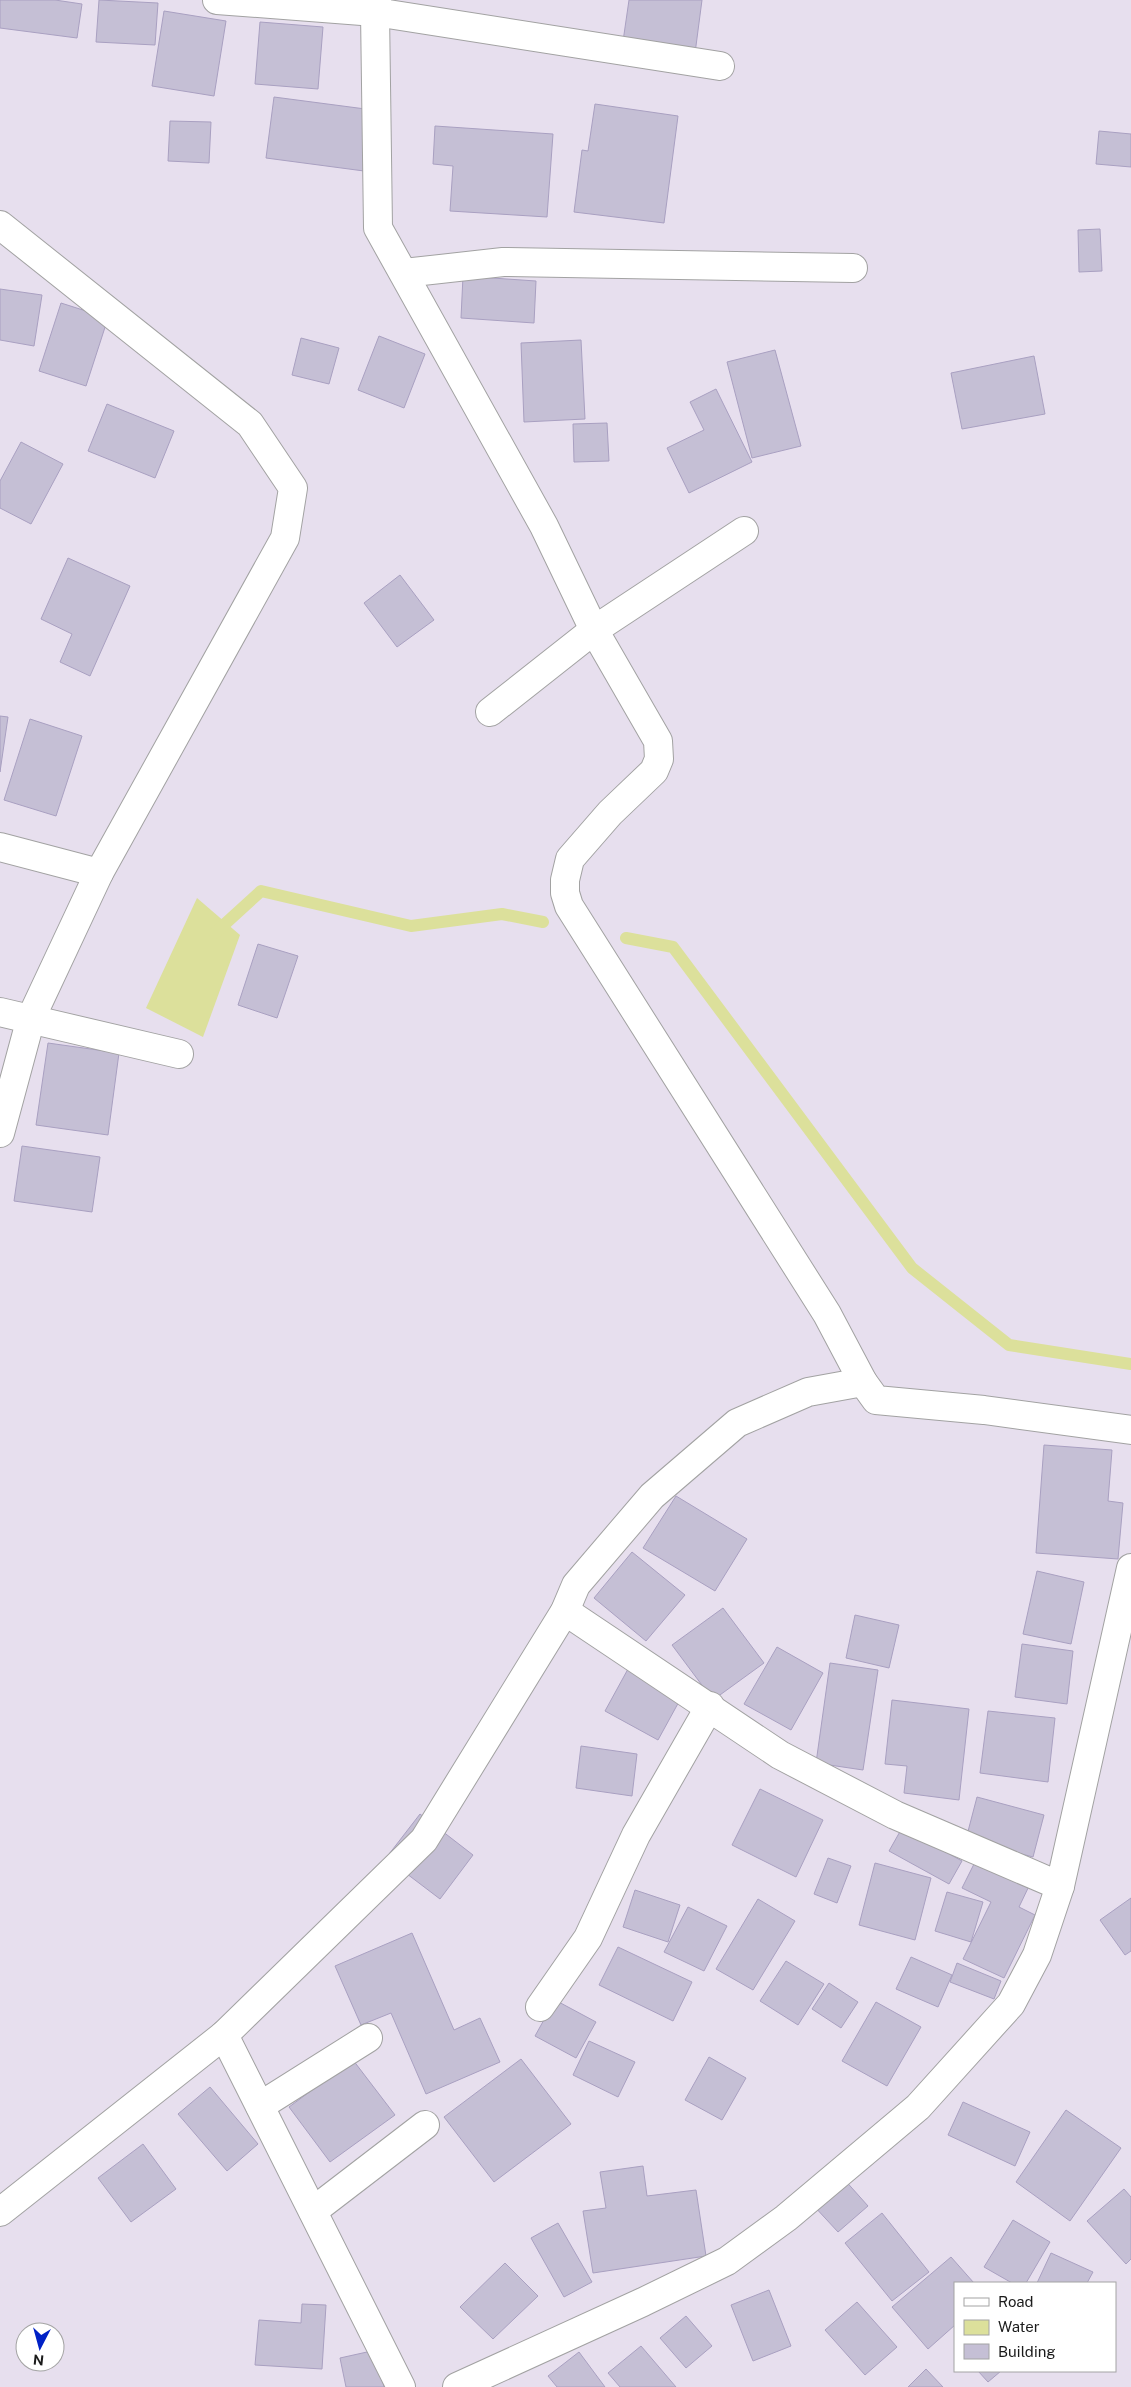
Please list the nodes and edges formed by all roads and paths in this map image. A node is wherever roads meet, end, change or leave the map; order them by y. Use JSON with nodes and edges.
{"nodes":[{"id":1,"x":218,"y":0,"type":"edge"},
{"id":2,"x":376,"y":6,"type":"edge"},
{"id":3,"x":720,"y":66,"type":"dead end"},
{"id":4,"x":0,"y":225,"type":"edge"},
{"id":5,"x":853,"y":268,"type":"dead end"},
{"id":6,"x":404,"y":273,"type":"junction"},
{"id":7,"x":744,"y":531,"type":"dead end"},
{"id":8,"x":594,"y":630,"type":"junction"},
{"id":9,"x":490,"y":712,"type":"dead end"},
{"id":10,"x":0,"y":847,"type":"edge"},
{"id":11,"x":99,"y":874,"type":"junction"},
{"id":12,"x":0,"y":1012,"type":"edge"},
{"id":13,"x":31,"y":1018,"type":"junction"},
{"id":14,"x":179,"y":1054,"type":"dead end"},
{"id":15,"x":0,"y":1133,"type":"edge"},
{"id":16,"x":863,"y":1382,"type":"junction"},
{"id":17,"x":1131,"y":1430,"type":"edge"},
{"id":18,"x":1131,"y":1568,"type":"edge"},
{"id":19,"x":565,"y":1611,"type":"junction"},
{"id":20,"x":710,"y":1706,"type":"junction"},
{"id":21,"x":1060,"y":1886,"type":"junction"},
{"id":22,"x":540,"y":2007,"type":"dead end"},
{"id":23,"x":224,"y":2035,"type":"junction"},
{"id":24,"x":368,"y":2038,"type":"dead end"},
{"id":25,"x":260,"y":2106,"type":"junction"},
{"id":26,"x":425,"y":2125,"type":"dead end"},
{"id":27,"x":313,"y":2210,"type":"junction"},
{"id":28,"x":0,"y":2212,"type":"edge"},
{"id":29,"x":401,"y":2387,"type":"edge"},
{"id":30,"x":457,"y":2387,"type":"edge"}],
"edges":[{"from":1,"to":2,"type":"street"},
{"from":2,"to":3,"type":"street"},
{"from":2,"to":6,"type":"street"},
{"from":4,"to":11,"type":"street"},
{"from":5,"to":6,"type":"street"},
{"from":6,"to":8,"type":"street"},
{"from":7,"to":8,"type":"street"},
{"from":8,"to":9,"type":"street"},
{"from":8,"to":16,"type":"street"},
{"from":10,"to":11,"type":"street"},
{"from":11,"to":13,"type":"street"},
{"from":12,"to":13,"type":"street"},
{"from":13,"to":14,"type":"street"},
{"from":13,"to":15,"type":"street"},
{"from":16,"to":17,"type":"street"},
{"from":16,"to":19,"type":"street"},
{"from":18,"to":21,"type":"street"},
{"from":19,"to":20,"type":"street"},
{"from":19,"to":23,"type":"street"},
{"from":20,"to":21,"type":"street"},
{"from":20,"to":22,"type":"street"},
{"from":21,"to":30,"type":"street"},
{"from":23,"to":25,"type":"street"},
{"from":23,"to":28,"type":"street"},
{"from":24,"to":25,"type":"street"},
{"from":25,"to":27,"type":"street"},
{"from":26,"to":27,"type":"street"},
{"from":27,"to":29,"type":"street"}]}
